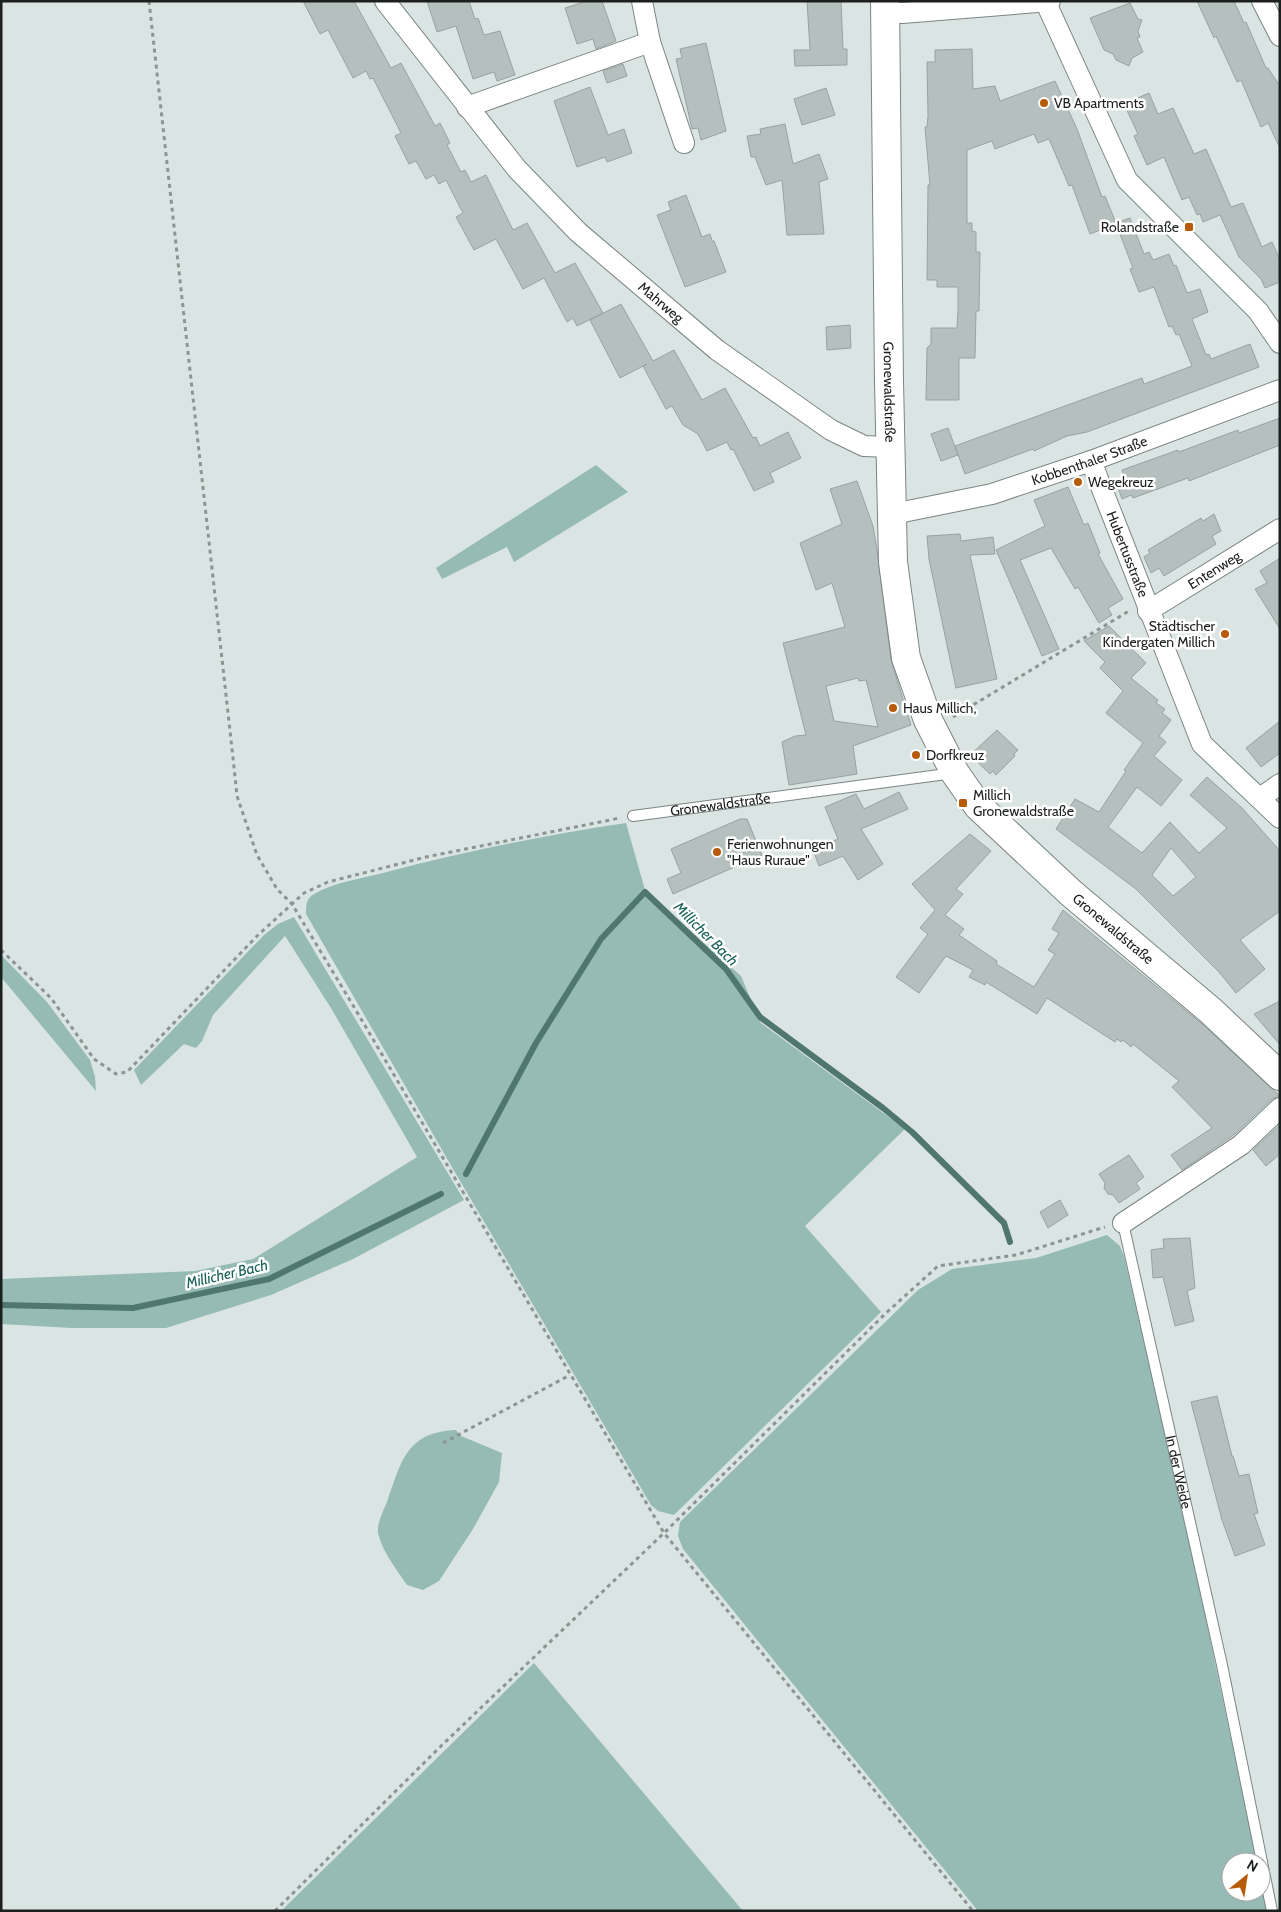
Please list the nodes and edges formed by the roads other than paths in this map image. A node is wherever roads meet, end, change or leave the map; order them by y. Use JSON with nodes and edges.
{"nodes":[{"id":1,"x":385,"y":1,"type":"edge"},
{"id":2,"x":642,"y":1,"type":"edge"},
{"id":3,"x":1262,"y":1,"type":"edge"},
{"id":4,"x":1048,"y":2,"type":"edge"},
{"id":5,"x":885,"y":7,"type":"edge"},
{"id":6,"x":1280,"y":36,"type":"edge"},
{"id":7,"x":650,"y":42,"type":"junction"},
{"id":8,"x":467,"y":107,"type":"junction"},
{"id":9,"x":684,"y":143,"type":"dead end"},
{"id":10,"x":1280,"y":343,"type":"edge"},
{"id":11,"x":1280,"y":390,"type":"edge"},
{"id":12,"x":891,"y":447,"type":"junction"},
{"id":13,"x":1091,"y":461,"type":"junction"},
{"id":14,"x":893,"y":514,"type":"junction"},
{"id":15,"x":1280,"y":529,"type":"edge"},
{"id":16,"x":1146,"y":606,"type":"junction"},
{"id":17,"x":955,"y":773,"type":"junction"},
{"id":18,"x":1280,"y":784,"type":"edge"},
{"id":19,"x":1260,"y":798,"type":"junction"},
{"id":20,"x":633,"y":816,"type":"road end"},
{"id":21,"x":1280,"y":818,"type":"edge"},
{"id":22,"x":1280,"y":1076,"type":"edge"},
{"id":23,"x":1280,"y":1108,"type":"edge"},
{"id":24,"x":1123,"y":1223,"type":"joint"},
{"id":25,"x":1272,"y":1911,"type":"edge"}],
"edges":[{"from":1,"to":8,"type":"street","name":"Mahrweg"},
{"from":2,"to":7,"type":"street"},
{"from":3,"to":6,"type":"street"},
{"from":4,"to":5,"type":"street"},
{"from":4,"to":10,"type":"street"},
{"from":5,"to":12,"type":"main road","name":"Gronewaldstraße"},
{"from":7,"to":8,"type":"street"},
{"from":7,"to":9,"type":"street"},
{"from":8,"to":12,"type":"street","name":"Mahrweg"},
{"from":11,"to":13,"type":"street","name":"Kobbenthaler Straße"},
{"from":12,"to":14,"type":"main road","name":"Gronewaldstraße"},
{"from":13,"to":14,"type":"street","name":"Kobbenthaler Straße"},
{"from":13,"to":16,"type":"street","name":"Hubertusstraße"},
{"from":14,"to":17,"type":"main road","name":"Gronewaldstraße"},
{"from":15,"to":16,"type":"street","name":"Entenweg"},
{"from":16,"to":19,"type":"street","name":"Hubertusstraße"},
{"from":17,"to":20,"type":"lane","name":"Gronewaldstraße"},
{"from":17,"to":22,"type":"main road","name":"Gronewaldstraße"},
{"from":18,"to":19,"type":"street"},
{"from":19,"to":21,"type":"street","name":"Hubertusstraße"},
{"from":23,"to":24,"type":"street"},
{"from":24,"to":25,"type":"lane","name":"In der Weide"}]}
